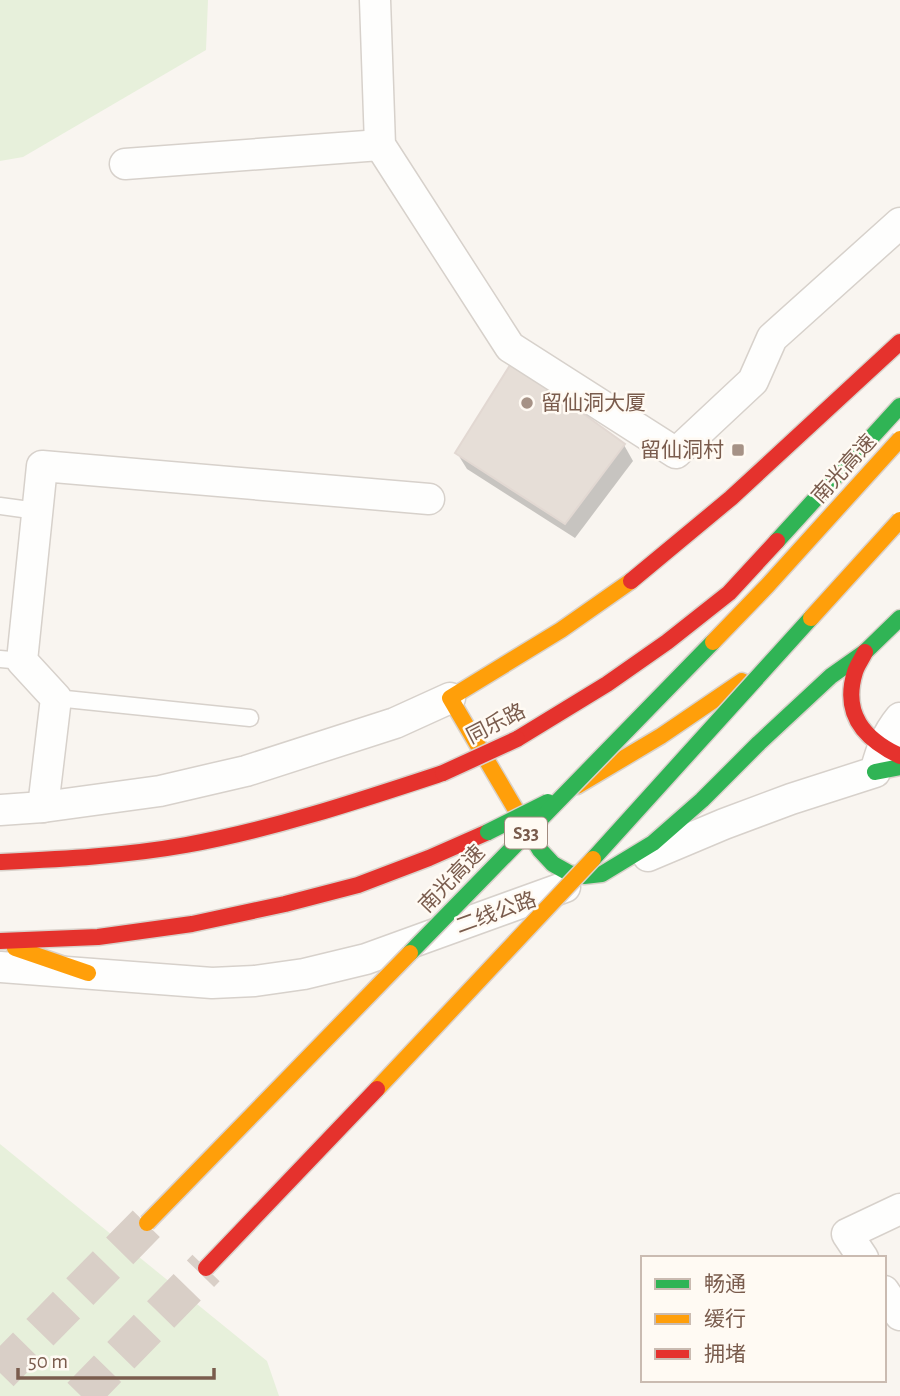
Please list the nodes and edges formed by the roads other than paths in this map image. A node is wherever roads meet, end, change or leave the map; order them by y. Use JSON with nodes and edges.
{"nodes":[{"id":1,"x":375,"y":0,"type":"edge"},
{"id":2,"x":380,"y":145,"type":"junction"},
{"id":3,"x":125,"y":164,"type":"dead end"},
{"id":4,"x":900,"y":223,"type":"edge"},
{"id":5,"x":900,"y":342,"type":"edge"},
{"id":6,"x":900,"y":406,"type":"edge"},
{"id":7,"x":900,"y":439,"type":"edge"},
{"id":8,"x":429,"y":499,"type":"dead end"},
{"id":9,"x":0,"y":506,"type":"edge"},
{"id":10,"x":37,"y":511,"type":"junction"},
{"id":11,"x":900,"y":520,"type":"edge"},
{"id":12,"x":892,"y":553,"type":"dead end"},
{"id":13,"x":900,"y":618,"type":"edge"},
{"id":14,"x":865,"y":652,"type":"junction"},
{"id":15,"x":11,"y":660,"type":"edge"},
{"id":16,"x":56,"y":698,"type":"junction"},
{"id":17,"x":450,"y":698,"type":"junction"},
{"id":18,"x":250,"y":718,"type":"dead end"},
{"id":19,"x":900,"y":718,"type":"edge"},
{"id":20,"x":889,"y":760,"type":"edge"},
{"id":21,"x":43,"y":807,"type":"junction"},
{"id":22,"x":0,"y":810,"type":"edge"},
{"id":23,"x":0,"y":862,"type":"edge"},
{"id":24,"x":602,"y":874,"type":"junction"},
{"id":25,"x":0,"y":942,"type":"edge"},
{"id":26,"x":0,"y":967,"type":"edge"},
{"id":27,"x":88,"y":972,"type":"junction"},
{"id":28,"x":900,"y":1209,"type":"edge"},
{"id":29,"x":147,"y":1223,"type":"tunnel mouth"},
{"id":30,"x":862,"y":1256,"type":"edge"},
{"id":31,"x":206,"y":1268,"type":"tunnel mouth"},
{"id":32,"x":886,"y":1294,"type":"edge"},
{"id":33,"x":900,"y":1315,"type":"edge"}],
"edges":[{"from":1,"to":2,"type":"street"},
{"from":2,"to":3,"type":"street"},
{"from":2,"to":4,"type":"street"},
{"from":5,"to":17,"type":"main road"},
{"from":6,"to":23,"type":"main road","name":"同乐路","bridge":true},
{"from":7,"to":29,"type":"main road","name":"南光高速","number":"S33","bridge":true},
{"from":8,"to":10,"type":"street"},
{"from":9,"to":10,"type":"lane"},
{"from":10,"to":15,"type":"street"},
{"from":11,"to":31,"type":"main road","bridge":true},
{"from":12,"to":25,"type":"main road","bridge":true},
{"from":13,"to":14,"type":"main road"},
{"from":14,"to":20,"type":"main road"},
{"from":14,"to":24,"type":"main road"},
{"from":15,"to":16,"type":"street"},
{"from":16,"to":18,"type":"lane"},
{"from":16,"to":21,"type":"street"},
{"from":17,"to":21,"type":"street"},
{"from":17,"to":24,"type":"main road"},
{"from":19,"to":20,"type":"street"},
{"from":20,"to":24,"type":"street","name":"二线公路"},
{"from":21,"to":22,"type":"street"},
{"from":24,"to":27,"type":"street","name":"二线公路"},
{"from":25,"to":27,"type":"main road"},
{"from":26,"to":27,"type":"street","name":"二线公路"},
{"from":28,"to":30,"type":"street"},
{"from":32,"to":33,"type":"street"}]}
